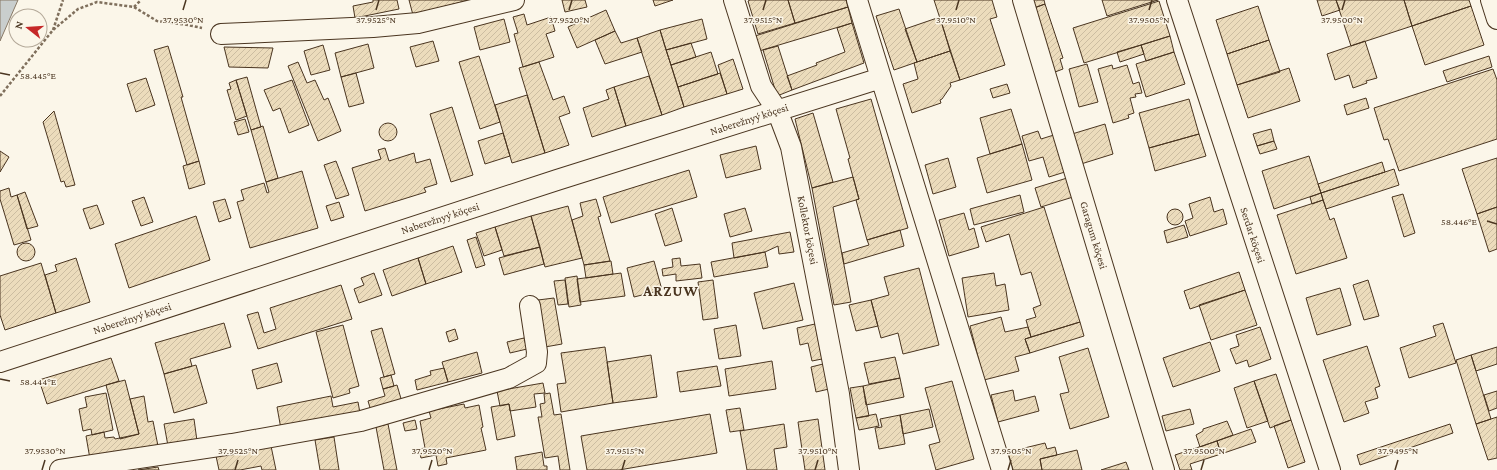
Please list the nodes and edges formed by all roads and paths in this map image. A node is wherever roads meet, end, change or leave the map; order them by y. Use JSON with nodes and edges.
{"nodes":[{"id":1,"x":63,"y":0,"type":"edge"},
{"id":2,"x":141,"y":0,"type":"edge"},
{"id":3,"x":514,"y":0,"type":"edge"},
{"id":4,"x":734,"y":0,"type":"edge"},
{"id":5,"x":857,"y":0,"type":"edge"},
{"id":6,"x":1023,"y":0,"type":"edge"},
{"id":7,"x":1177,"y":0,"type":"edge"},
{"id":8,"x":1490,"y":0,"type":"edge"},
{"id":9,"x":134,"y":7,"type":"junction"},
{"id":10,"x":1497,"y":19,"type":"edge"},
{"id":11,"x":53,"y":30,"type":"junction"},
{"id":12,"x":221,"y":34,"type":"joint"},
{"id":13,"x":881,"y":78,"type":"junction"},
{"id":14,"x":0,"y":96,"type":"edge"},
{"id":15,"x":778,"y":110,"type":"junction"},
{"id":16,"x":530,"y":306,"type":"dead end"},
{"id":17,"x":0,"y":361,"type":"edge"},
{"id":18,"x":60,"y":470,"type":"edge"},
{"id":19,"x":850,"y":470,"type":"edge"},
{"id":20,"x":1002,"y":470,"type":"edge"},
{"id":21,"x":1164,"y":470,"type":"edge"},
{"id":22,"x":1330,"y":470,"type":"edge"}],
"edges":[{"from":1,"to":11,"type":"path"},
{"from":2,"to":9,"type":"path"},
{"from":3,"to":12,"type":"street"},
{"from":4,"to":15,"type":"street","name":"Kollektor köçesi"},
{"from":5,"to":13,"type":"street"},
{"from":6,"to":21,"type":"street","name":"Garagum köçesi"},
{"from":7,"to":22,"type":"street","name":"Serdar köçesi"},
{"from":8,"to":10,"type":"street"},
{"from":9,"to":11,"type":"path"},
{"from":9,"to":12,"type":"path"},
{"from":11,"to":14,"type":"path"},
{"from":13,"to":15,"type":"street","name":"Naberežnyý köçesi"},
{"from":13,"to":20,"type":"street"},
{"from":15,"to":17,"type":"street","name":"Naberežnyý köçesi"},
{"from":15,"to":19,"type":"street","name":"Kollektor köçesi"},
{"from":16,"to":18,"type":"street"}]}
